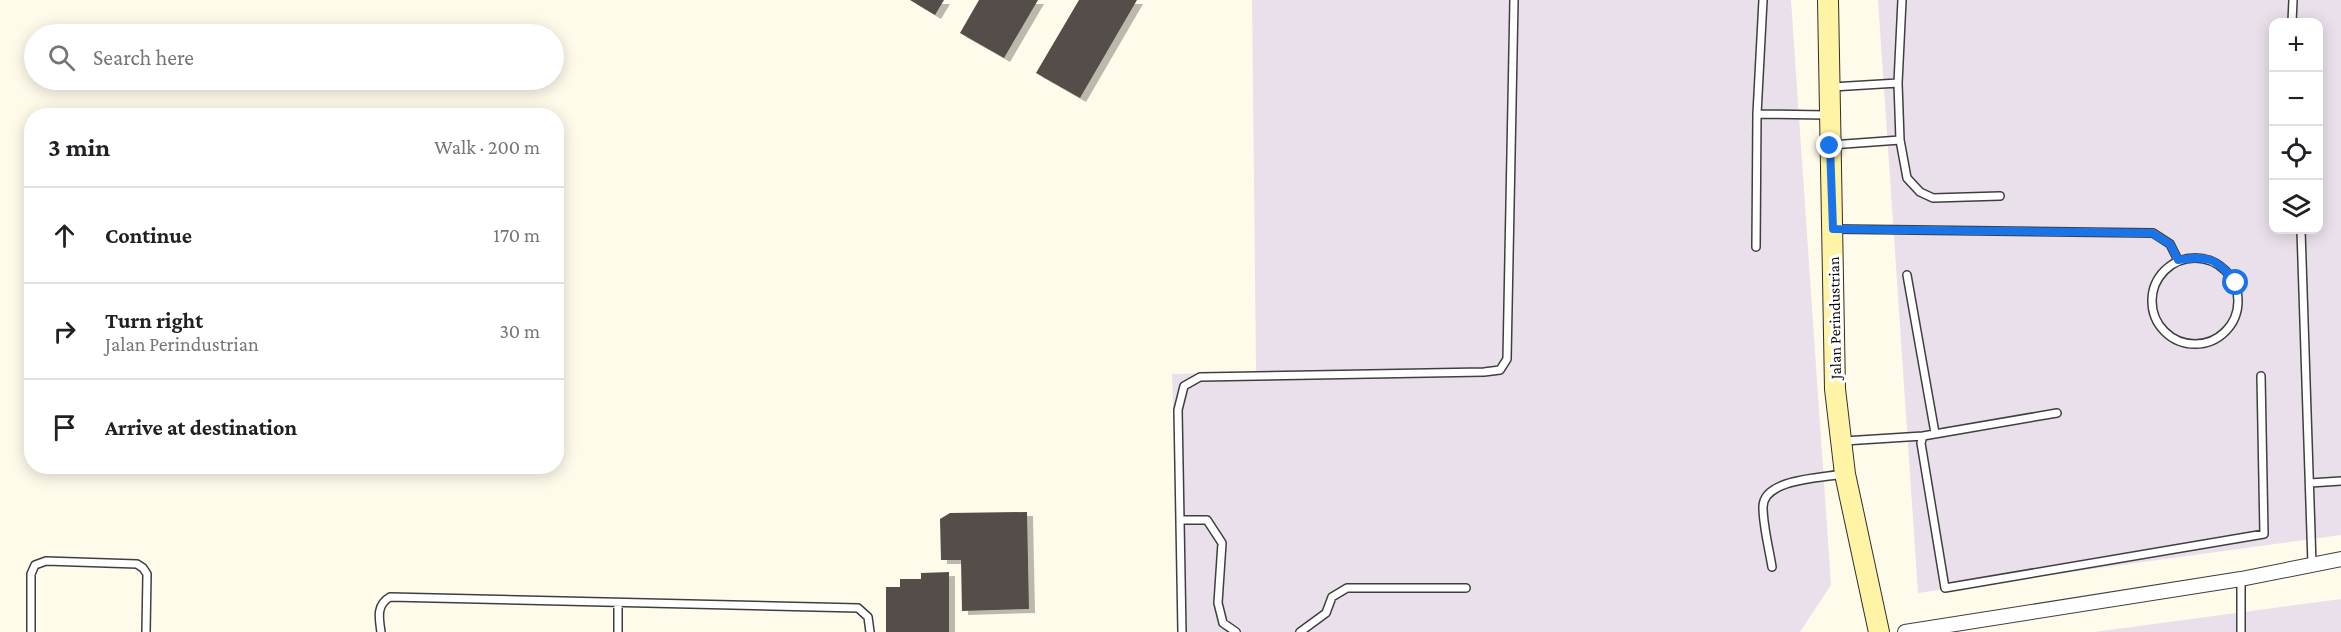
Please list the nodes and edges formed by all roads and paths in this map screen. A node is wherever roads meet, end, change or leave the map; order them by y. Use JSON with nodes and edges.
{"nodes":[{"id":1,"x":1514,"y":0,"type":"edge"},
{"id":2,"x":1763,"y":0,"type":"edge"},
{"id":3,"x":1828,"y":0,"type":"edge"},
{"id":4,"x":1902,"y":0,"type":"edge"},
{"id":5,"x":2293,"y":0,"type":"edge"},
{"id":6,"x":2292,"y":18,"type":"edge"},
{"id":7,"x":1898,"y":83,"type":"junction"},
{"id":8,"x":1829,"y":87,"type":"junction"},
{"id":9,"x":1757,"y":114,"type":"junction"},
{"id":10,"x":1830,"y":115,"type":"junction"},
{"id":11,"x":1900,"y":140,"type":"junction"},
{"id":12,"x":1830,"y":146,"type":"junction"},
{"id":13,"x":2000,"y":196,"type":"dead end"},
{"id":14,"x":1833,"y":229,"type":"junction"},
{"id":15,"x":2301,"y":234,"type":"edge"},
{"id":16,"x":1756,"y":247,"type":"dead end"},
{"id":17,"x":2178,"y":260,"type":"junction"},
{"id":18,"x":1907,"y":274,"type":"dead end"},
{"id":19,"x":2261,"y":376,"type":"dead end"},
{"id":20,"x":2057,"y":413,"type":"dead end"},
{"id":21,"x":1935,"y":433,"type":"junction"},
{"id":22,"x":1923,"y":436,"type":"junction"},
{"id":23,"x":1841,"y":442,"type":"junction"},
{"id":24,"x":1845,"y":474,"type":"junction"},
{"id":25,"x":2341,"y":481,"type":"edge"},
{"id":26,"x":2310,"y":483,"type":"junction"},
{"id":27,"x":1180,"y":520,"type":"junction"},
{"id":28,"x":2341,"y":559,"type":"edge"},
{"id":29,"x":2312,"y":564,"type":"junction"},
{"id":30,"x":1772,"y":567,"type":"dead end"},
{"id":31,"x":2241,"y":579,"type":"junction"},
{"id":32,"x":1466,"y":588,"type":"dead end"},
{"id":33,"x":618,"y":603,"type":"junction"},
{"id":34,"x":31,"y":632,"type":"edge"},
{"id":35,"x":146,"y":632,"type":"edge"},
{"id":36,"x":381,"y":632,"type":"edge"},
{"id":37,"x":618,"y":632,"type":"edge"},
{"id":38,"x":870,"y":632,"type":"edge"},
{"id":39,"x":1182,"y":632,"type":"edge"},
{"id":40,"x":1236,"y":632,"type":"edge"},
{"id":41,"x":1300,"y":632,"type":"edge"},
{"id":42,"x":1879,"y":632,"type":"edge"},
{"id":43,"x":1905,"y":632,"type":"edge"},
{"id":44,"x":2241,"y":632,"type":"edge"}],
"edges":[{"from":1,"to":27,"type":"lane"},
{"from":2,"to":9,"type":"lane"},
{"from":3,"to":8,"type":"main road","name":"Jalan Perindustrian"},
{"from":4,"to":7,"type":"lane"},
{"from":5,"to":6,"type":"lane"},
{"from":7,"to":8,"type":"lane"},
{"from":7,"to":11,"type":"lane"},
{"from":8,"to":10,"type":"main road","name":"Jalan Perindustrian"},
{"from":9,"to":10,"type":"lane"},
{"from":9,"to":16,"type":"lane"},
{"from":10,"to":12,"type":"main road","name":"Jalan Perindustrian"},
{"from":11,"to":12,"type":"lane"},
{"from":11,"to":13,"type":"lane"},
{"from":12,"to":14,"type":"main road","name":"Jalan Perindustrian"},
{"from":14,"to":17,"type":"lane"},
{"from":14,"to":23,"type":"main road","name":"Jalan Perindustrian"},
{"from":15,"to":26,"type":"lane"},
{"from":17,"to":17,"type":"lane"},
{"from":18,"to":21,"type":"lane"},
{"from":19,"to":22,"type":"lane"},
{"from":20,"to":21,"type":"lane"},
{"from":21,"to":22,"type":"lane"},
{"from":22,"to":23,"type":"lane"},
{"from":23,"to":24,"type":"main road","name":"Jalan Perindustrian"},
{"from":24,"to":30,"type":"lane"},
{"from":24,"to":42,"type":"main road","name":"Jalan Perindustrian"},
{"from":25,"to":26,"type":"lane"},
{"from":26,"to":29,"type":"lane"},
{"from":27,"to":39,"type":"lane"},
{"from":27,"to":40,"type":"lane"},
{"from":28,"to":29,"type":"street"},
{"from":29,"to":31,"type":"street"},
{"from":31,"to":43,"type":"street"},
{"from":31,"to":44,"type":"lane"},
{"from":32,"to":41,"type":"lane"},
{"from":33,"to":36,"type":"lane"},
{"from":33,"to":37,"type":"lane"},
{"from":33,"to":38,"type":"lane"},
{"from":34,"to":35,"type":"lane"}]}
